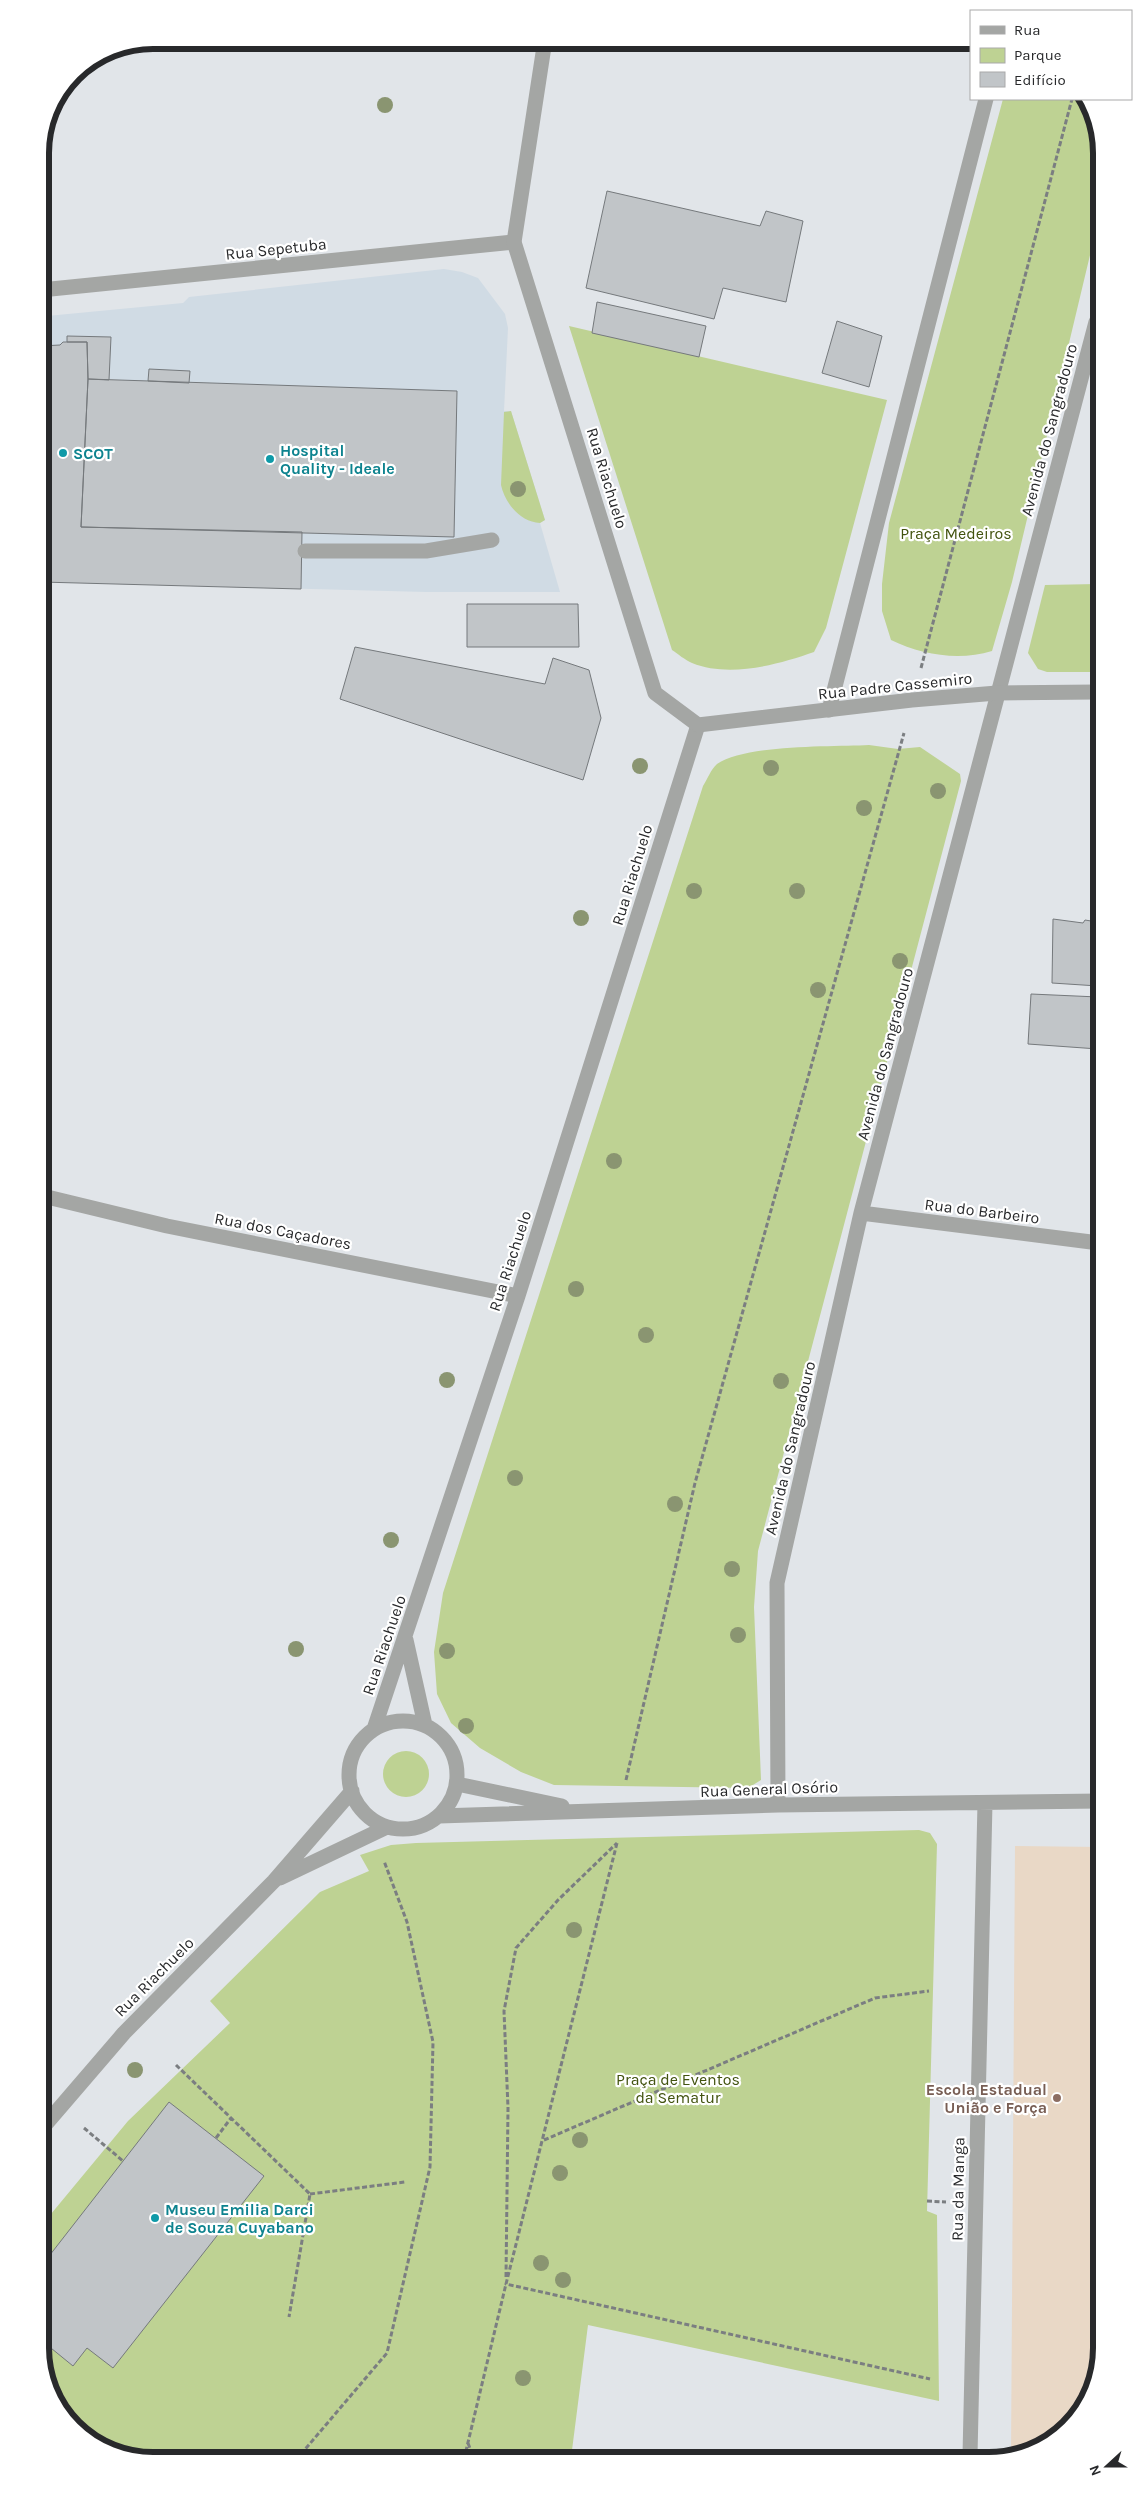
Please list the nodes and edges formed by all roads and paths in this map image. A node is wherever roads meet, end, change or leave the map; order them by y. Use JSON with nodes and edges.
{"nodes":[{"id":1,"x":545,"y":49,"type":"edge"},
{"id":2,"x":986,"y":100,"type":"edge"},
{"id":3,"x":1072,"y":100,"type":"edge"},
{"id":4,"x":514,"y":242,"type":"junction"},
{"id":5,"x":49,"y":289,"type":"edge"},
{"id":6,"x":1093,"y":333,"type":"edge"},
{"id":7,"x":492,"y":540,"type":"dead end"},
{"id":8,"x":305,"y":551,"type":"dead end"},
{"id":9,"x":926,"y":652,"type":"dead end"},
{"id":10,"x":1093,"y":692,"type":"edge"},
{"id":11,"x":997,"y":693,"type":"junction"},
{"id":12,"x":829,"y":710,"type":"junction"},
{"id":13,"x":698,"y":725,"type":"junction"},
{"id":14,"x":901,"y":749,"type":"dead end"},
{"id":15,"x":49,"y":1197,"type":"edge"},
{"id":16,"x":861,"y":1214,"type":"junction"},
{"id":17,"x":1093,"y":1242,"type":"edge"},
{"id":18,"x":518,"y":1296,"type":"junction"},
{"id":19,"x":405,"y":1638,"type":"junction"},
{"id":20,"x":425,"y":1725,"type":"junction"},
{"id":21,"x":374,"y":1729,"type":"junction"},
{"id":22,"x":457,"y":1784,"type":"junction"},
{"id":23,"x":624,"y":1786,"type":"dead end"},
{"id":24,"x":352,"y":1791,"type":"junction"},
{"id":25,"x":1093,"y":1801,"type":"edge"},
{"id":26,"x":985,"y":1803,"type":"junction"},
{"id":27,"x":778,"y":1805,"type":"junction"},
{"id":28,"x":585,"y":1811,"type":"junction"},
{"id":29,"x":439,"y":1816,"type":"junction"},
{"id":30,"x":387,"y":1827,"type":"junction"},
{"id":31,"x":623,"y":1837,"type":"dead end"},
{"id":32,"x":617,"y":1842,"type":"junction"},
{"id":33,"x":382,"y":1854,"type":"dead end"},
{"id":34,"x":274,"y":1881,"type":"junction"},
{"id":35,"x":929,"y":1991,"type":"dead end"},
{"id":36,"x":176,"y":2065,"type":"dead end"},
{"id":37,"x":62,"y":2106,"type":"junction"},
{"id":38,"x":231,"y":2118,"type":"junction"},
{"id":39,"x":49,"y":2121,"type":"edge"},
{"id":40,"x":216,"y":2138,"type":"dead end"},
{"id":41,"x":544,"y":2140,"type":"junction"},
{"id":42,"x":123,"y":2161,"type":"dead end"},
{"id":43,"x":405,"y":2182,"type":"dead end"},
{"id":44,"x":310,"y":2194,"type":"junction"},
{"id":45,"x":506,"y":2284,"type":"junction"},
{"id":46,"x":289,"y":2317,"type":"dead end"},
{"id":47,"x":930,"y":2379,"type":"dead end"},
{"id":48,"x":468,"y":2442,"type":"junction"},
{"id":49,"x":303,"y":2452,"type":"edge"},
{"id":50,"x":466,"y":2452,"type":"edge"},
{"id":51,"x":472,"y":2452,"type":"edge"},
{"id":52,"x":970,"y":2452,"type":"edge"}],
"edges":[{"from":1,"to":4,"type":"street","name":"Rua Riachuelo"},
{"from":2,"to":12,"type":"street"},
{"from":3,"to":9,"type":"path"},
{"from":4,"to":5,"type":"street","name":"Rua Sepetuba"},
{"from":4,"to":13,"type":"street","name":"Rua Riachuelo"},
{"from":6,"to":11,"type":"street","name":"Avenida do Sangradouro"},
{"from":7,"to":8,"type":"street"},
{"from":10,"to":11,"type":"street","name":"Rua Padre Cassemiro"},
{"from":11,"to":12,"type":"street","name":"Rua Padre Cassemiro"},
{"from":11,"to":16,"type":"street","name":"Avenida do Sangradouro"},
{"from":12,"to":13,"type":"street","name":"Rua Padre Cassemiro"},
{"from":13,"to":18,"type":"street","name":"Rua Riachuelo"},
{"from":14,"to":23,"type":"path"},
{"from":15,"to":18,"type":"street","name":"Rua dos Caçadores"},
{"from":16,"to":17,"type":"street","name":"Rua do Barbeiro"},
{"from":16,"to":27,"type":"street","name":"Avenida do Sangradouro"},
{"from":18,"to":19,"type":"street","name":"Rua Riachuelo"},
{"from":19,"to":20,"type":"street"},
{"from":19,"to":21,"type":"street","name":"Rua Riachuelo"},
{"from":20,"to":21,"type":"street"},
{"from":20,"to":22,"type":"street"},
{"from":21,"to":24,"type":"street"},
{"from":22,"to":28,"type":"street"},
{"from":22,"to":29,"type":"street"},
{"from":24,"to":30,"type":"street"},
{"from":24,"to":34,"type":"street","name":"Rua Riachuelo"},
{"from":25,"to":26,"type":"street","name":"Rua General Osório"},
{"from":26,"to":27,"type":"street","name":"Rua General Osório"},
{"from":26,"to":52,"type":"street","name":"Rua da Manga"},
{"from":27,"to":28,"type":"street","name":"Rua General Osório"},
{"from":28,"to":29,"type":"street","name":"Rua General Osório"},
{"from":29,"to":30,"type":"street"},
{"from":30,"to":34,"type":"street"},
{"from":31,"to":32,"type":"path"},
{"from":32,"to":41,"type":"path"},
{"from":32,"to":45,"type":"path"},
{"from":33,"to":49,"type":"path"},
{"from":34,"to":37,"type":"street","name":"Rua Riachuelo"},
{"from":35,"to":41,"type":"path"},
{"from":36,"to":38,"type":"path"},
{"from":37,"to":39,"type":"street","name":"Rua Riachuelo"},
{"from":37,"to":42,"type":"path"},
{"from":38,"to":40,"type":"path"},
{"from":38,"to":44,"type":"path"},
{"from":41,"to":45,"type":"path"},
{"from":43,"to":44,"type":"path"},
{"from":44,"to":46,"type":"path"},
{"from":45,"to":47,"type":"path"},
{"from":45,"to":48,"type":"path"},
{"from":48,"to":50,"type":"path"},
{"from":48,"to":51,"type":"path"}]}
